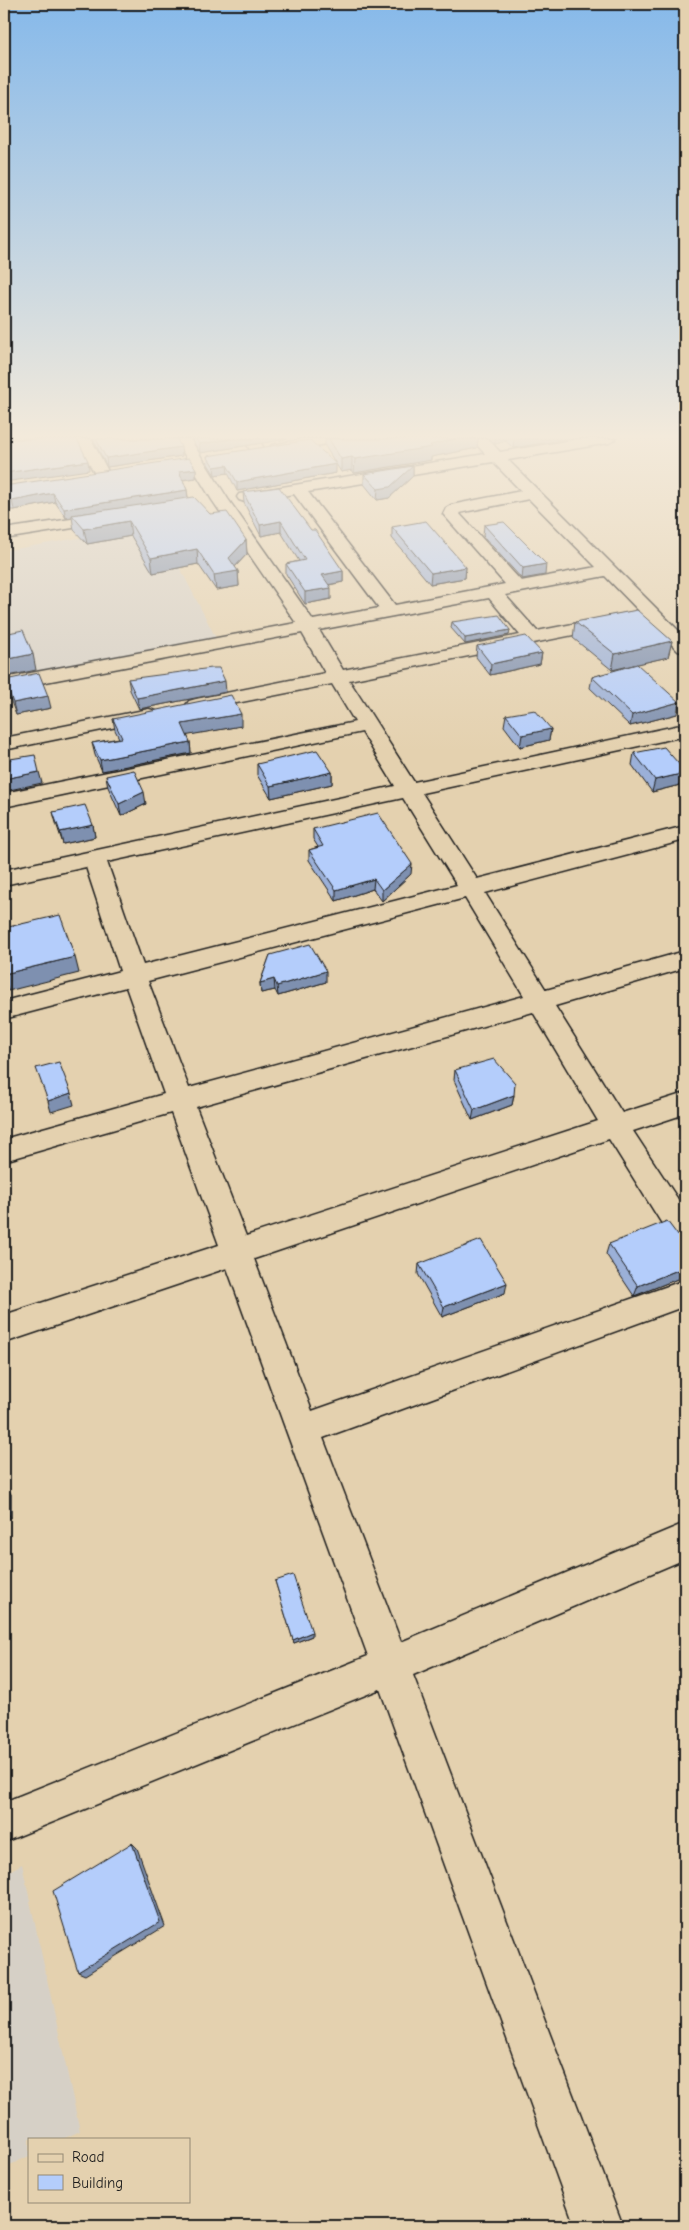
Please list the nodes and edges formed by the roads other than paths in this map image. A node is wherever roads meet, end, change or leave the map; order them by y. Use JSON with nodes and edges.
{"nodes":[{"id":1,"x":250,"y":543,"type":"edge"},
{"id":2,"x":339,"y":543,"type":"edge"},
{"id":3,"x":476,"y":543,"type":"edge"},
{"id":4,"x":582,"y":543,"type":"edge"},
{"id":5,"x":609,"y":570,"type":"junction"},
{"id":6,"x":516,"y":586,"type":"junction"},
{"id":7,"x":492,"y":591,"type":"junction"},
{"id":8,"x":390,"y":611,"type":"junction"},
{"id":9,"x":653,"y":614,"type":"junction"},
{"id":10,"x":308,"y":627,"type":"junction"},
{"id":11,"x":532,"y":637,"type":"junction"},
{"id":12,"x":685,"y":647,"type":"edge"},
{"id":13,"x":337,"y":677,"type":"junction"},
{"id":14,"x":4,"y":684,"type":"edge"},
{"id":15,"x":367,"y":725,"type":"junction"},
{"id":16,"x":685,"y":730,"type":"edge"},
{"id":17,"x":4,"y":744,"type":"edge"},
{"id":18,"x":408,"y":789,"type":"junction"},
{"id":19,"x":4,"y":800,"type":"edge"},
{"id":20,"x":685,"y":833,"type":"edge"},
{"id":21,"x":94,"y":857,"type":"junction"},
{"id":22,"x":4,"y":877,"type":"edge"},
{"id":23,"x":472,"y":890,"type":"junction"},
{"id":24,"x":685,"y":959,"type":"edge"},
{"id":25,"x":134,"y":976,"type":"junction"},
{"id":26,"x":540,"y":1002,"type":"junction"},
{"id":27,"x":4,"y":1010,"type":"edge"},
{"id":28,"x":180,"y":1100,"type":"junction"},
{"id":29,"x":685,"y":1103,"type":"edge"},
{"id":30,"x":615,"y":1126,"type":"junction"},
{"id":31,"x":4,"y":1150,"type":"edge"},
{"id":32,"x":685,"y":1234,"type":"edge"},
{"id":33,"x":237,"y":1252,"type":"junction"},
{"id":34,"x":685,"y":1293,"type":"edge"},
{"id":35,"x":4,"y":1329,"type":"edge"},
{"id":36,"x":302,"y":1430,"type":"junction"},
{"id":37,"x":685,"y":1541,"type":"edge"},
{"id":38,"x":389,"y":1666,"type":"junction"},
{"id":39,"x":4,"y":1822,"type":"edge"},
{"id":40,"x":599,"y":2226,"type":"edge"}],
"edges":[{"from":1,"to":10,"type":"street"},
{"from":2,"to":8,"type":"street"},
{"from":3,"to":6,"type":"street"},
{"from":4,"to":5,"type":"street"},
{"from":5,"to":6,"type":"street"},
{"from":5,"to":9,"type":"street"},
{"from":6,"to":7,"type":"street"},
{"from":7,"to":8,"type":"street"},
{"from":7,"to":11,"type":"street"},
{"from":8,"to":10,"type":"street"},
{"from":9,"to":11,"type":"street"},
{"from":9,"to":12,"type":"street"},
{"from":10,"to":13,"type":"street"},
{"from":10,"to":14,"type":"street"},
{"from":11,"to":13,"type":"street"},
{"from":13,"to":15,"type":"street"},
{"from":13,"to":17,"type":"street"},
{"from":15,"to":18,"type":"street"},
{"from":15,"to":19,"type":"street"},
{"from":16,"to":18,"type":"street"},
{"from":18,"to":21,"type":"street"},
{"from":18,"to":23,"type":"street"},
{"from":20,"to":23,"type":"street"},
{"from":21,"to":22,"type":"street"},
{"from":21,"to":25,"type":"street"},
{"from":23,"to":25,"type":"street"},
{"from":23,"to":26,"type":"street"},
{"from":24,"to":26,"type":"street"},
{"from":25,"to":27,"type":"street"},
{"from":25,"to":28,"type":"street"},
{"from":26,"to":28,"type":"street"},
{"from":26,"to":30,"type":"street"},
{"from":28,"to":31,"type":"street"},
{"from":28,"to":33,"type":"street"},
{"from":29,"to":30,"type":"street"},
{"from":30,"to":32,"type":"street"},
{"from":30,"to":33,"type":"street"},
{"from":33,"to":35,"type":"street"},
{"from":33,"to":36,"type":"street"},
{"from":34,"to":36,"type":"street"},
{"from":36,"to":38,"type":"street"},
{"from":37,"to":38,"type":"street"},
{"from":38,"to":39,"type":"street"},
{"from":38,"to":40,"type":"street"}]}
